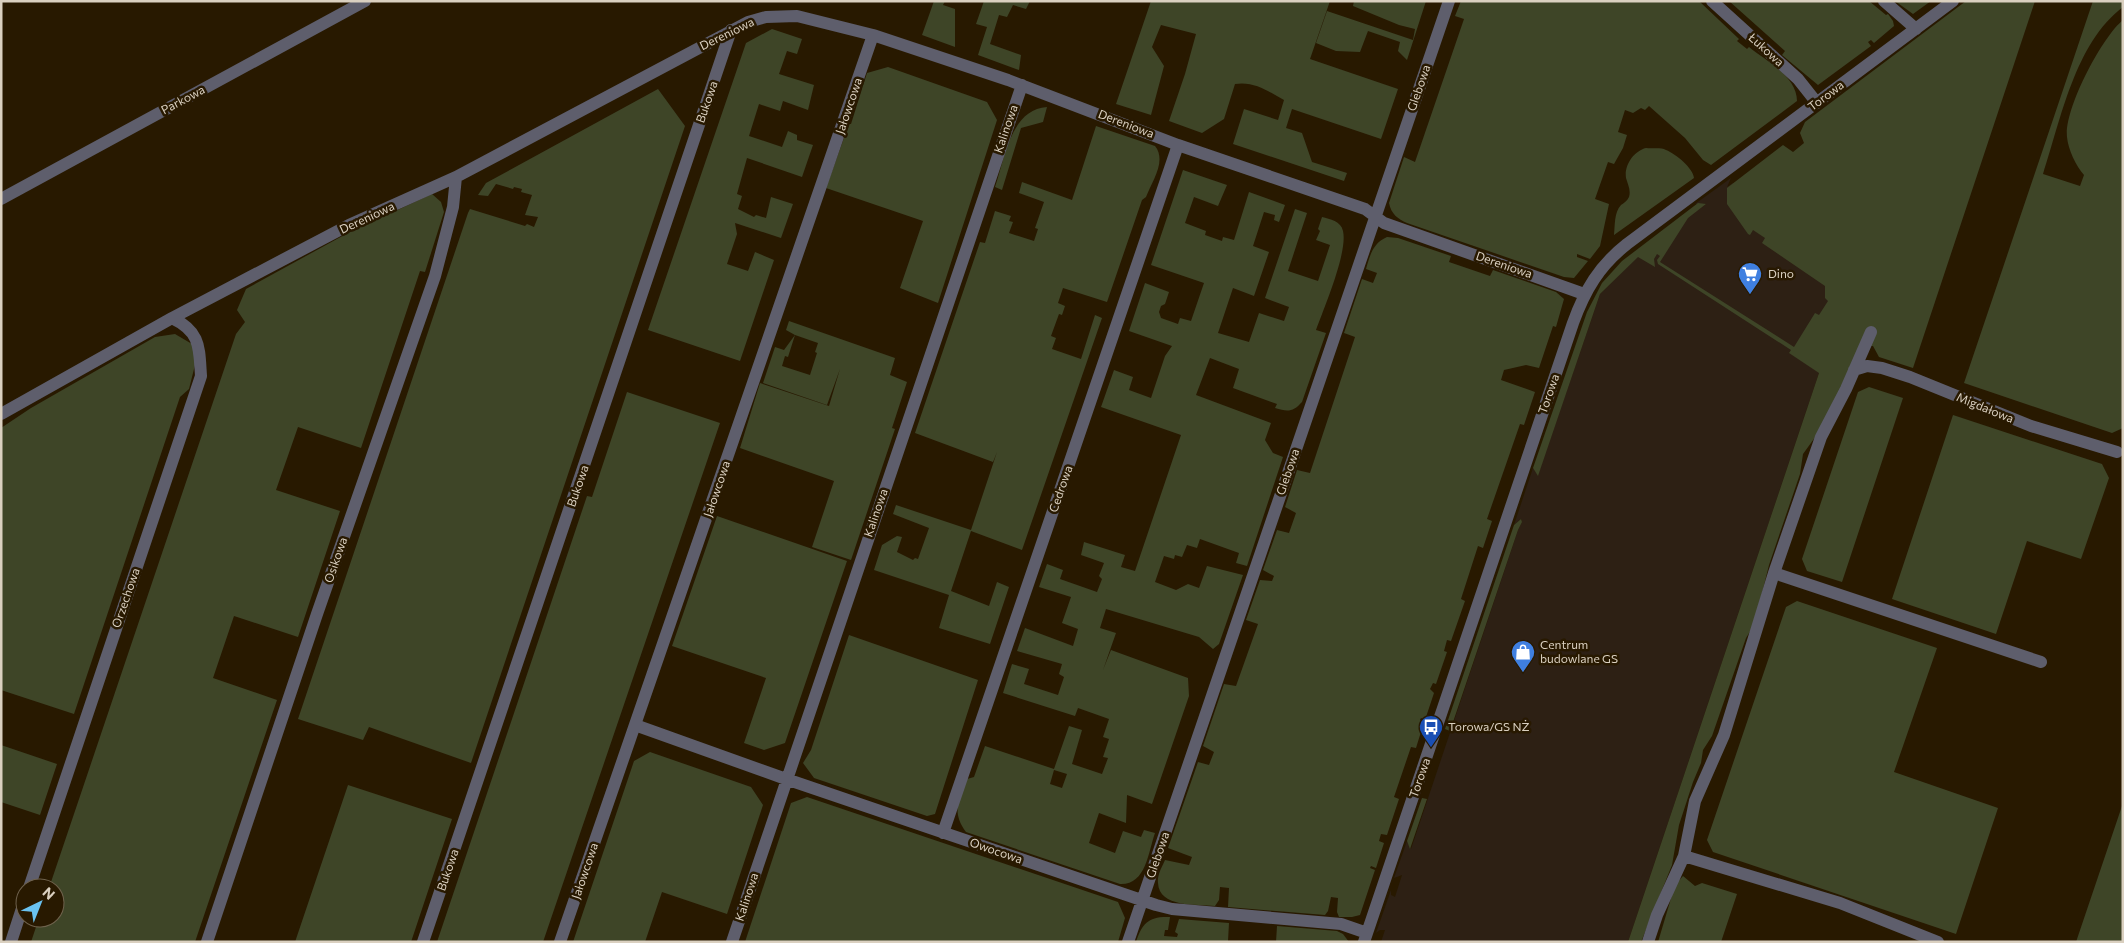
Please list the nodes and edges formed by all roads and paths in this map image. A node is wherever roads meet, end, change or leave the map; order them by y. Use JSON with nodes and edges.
{"nodes":[{"id":1,"x":365,"y":1,"type":"edge"},
{"id":2,"x":1448,"y":1,"type":"edge"},
{"id":3,"x":1712,"y":1,"type":"edge"},
{"id":4,"x":1884,"y":1,"type":"edge"},
{"id":5,"x":1953,"y":1,"type":"edge"},
{"id":6,"x":1916,"y":29,"type":"junction"},
{"id":7,"x":732,"y":30,"type":"junction"},
{"id":8,"x":873,"y":35,"type":"junction"},
{"id":9,"x":1022,"y":85,"type":"junction"},
{"id":10,"x":1818,"y":103,"type":"junction"},
{"id":11,"x":1178,"y":145,"type":"junction"},
{"id":12,"x":456,"y":177,"type":"junction"},
{"id":13,"x":1,"y":198,"type":"edge"},
{"id":14,"x":1376,"y":216,"type":"junction"},
{"id":15,"x":1584,"y":294,"type":"junction"},
{"id":16,"x":172,"y":318,"type":"junction"},
{"id":17,"x":1871,"y":332,"type":"dead end"},
{"id":18,"x":1854,"y":370,"type":"junction"},
{"id":19,"x":1,"y":414,"type":"edge"},
{"id":20,"x":2117,"y":452,"type":"dead end"},
{"id":21,"x":1774,"y":572,"type":"junction"},
{"id":22,"x":2041,"y":662,"type":"dead end"},
{"id":23,"x":635,"y":724,"type":"junction"},
{"id":24,"x":786,"y":779,"type":"junction"},
{"id":25,"x":943,"y":833,"type":"junction"},
{"id":26,"x":1684,"y":856,"type":"junction"},
{"id":27,"x":32,"y":878,"type":"edge"},
{"id":28,"x":1142,"y":901,"type":"junction"},
{"id":29,"x":16,"y":928,"type":"edge"},
{"id":30,"x":1366,"y":937,"type":"edge"},
{"id":31,"x":11,"y":942,"type":"edge"},
{"id":32,"x":207,"y":942,"type":"edge"},
{"id":33,"x":423,"y":942,"type":"edge"},
{"id":34,"x":560,"y":942,"type":"edge"},
{"id":35,"x":732,"y":942,"type":"edge"},
{"id":36,"x":1128,"y":942,"type":"edge"},
{"id":37,"x":1648,"y":942,"type":"edge"},
{"id":38,"x":1938,"y":942,"type":"edge"}],
"edges":[{"from":1,"to":13,"type":"street","name":"Parkowa"},
{"from":2,"to":14,"type":"street","name":"Glebowa"},
{"from":3,"to":10,"type":"street","name":"Łukowa"},
{"from":4,"to":6,"type":"street"},
{"from":5,"to":6,"type":"street","name":"Torowa"},
{"from":6,"to":10,"type":"street","name":"Torowa"},
{"from":7,"to":8,"type":"street","name":"Dereniowa"},
{"from":7,"to":12,"type":"street","name":"Dereniowa"},
{"from":7,"to":33,"type":"street","name":"Bukowa"},
{"from":8,"to":9,"type":"street","name":"Dereniowa"},
{"from":8,"to":23,"type":"street","name":"Jałowcowa"},
{"from":9,"to":11,"type":"street","name":"Dereniowa"},
{"from":9,"to":24,"type":"street","name":"Kalinowa"},
{"from":10,"to":15,"type":"street","name":"Torowa"},
{"from":11,"to":14,"type":"street","name":"Dereniowa"},
{"from":11,"to":25,"type":"street","name":"Cedrowa"},
{"from":12,"to":16,"type":"street","name":"Dereniowa"},
{"from":12,"to":32,"type":"street","name":"Osikowa"},
{"from":14,"to":15,"type":"street","name":"Dereniowa"},
{"from":14,"to":28,"type":"street","name":"Glebowa"},
{"from":15,"to":30,"type":"street","name":"Torowa"},
{"from":16,"to":19,"type":"street","name":"Dereniowa"},
{"from":16,"to":27,"type":"street","name":"Orzechowa"},
{"from":17,"to":18,"type":"street"},
{"from":18,"to":20,"type":"street","name":"Migdałowa"},
{"from":18,"to":21,"type":"street"},
{"from":21,"to":22,"type":"street"},
{"from":21,"to":26,"type":"street"},
{"from":23,"to":24,"type":"street","name":"Owocowa"},
{"from":23,"to":34,"type":"street","name":"Jałowcowa"},
{"from":24,"to":25,"type":"street","name":"Owocowa"},
{"from":24,"to":35,"type":"street","name":"Kalinowa"},
{"from":25,"to":28,"type":"street","name":"Owocowa"},
{"from":26,"to":37,"type":"street"},
{"from":26,"to":38,"type":"street"},
{"from":28,"to":30,"type":"street","name":"Owocowa"},
{"from":28,"to":36,"type":"street","name":"Glebowa"},
{"from":29,"to":31,"type":"street"}]}
